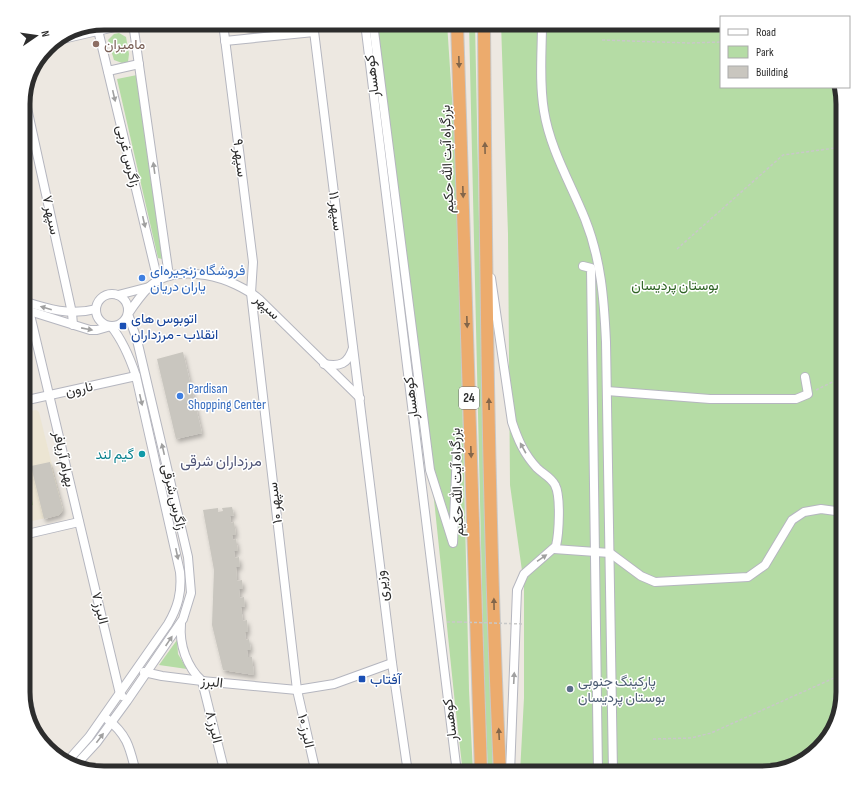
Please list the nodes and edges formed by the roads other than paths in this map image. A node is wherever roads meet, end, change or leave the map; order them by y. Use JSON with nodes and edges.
{"nodes":[{"id":1,"x":98,"y":30,"type":"edge"},
{"id":2,"x":134,"y":30,"type":"edge"},
{"id":3,"x":224,"y":30,"type":"edge"},
{"id":4,"x":294,"y":30,"type":"edge"},
{"id":5,"x":313,"y":30,"type":"edge"},
{"id":6,"x":366,"y":30,"type":"edge"},
{"id":7,"x":374,"y":30,"type":"edge"},
{"id":8,"x":457,"y":30,"type":"edge"},
{"id":9,"x":484,"y":30,"type":"edge"},
{"id":10,"x":542,"y":30,"type":"edge"},
{"id":11,"x":226,"y":41,"type":"junction"},
{"id":12,"x":139,"y":64,"type":"junction"},
{"id":13,"x":108,"y":71,"type":"junction"},
{"id":14,"x":30,"y":121,"type":"edge"},
{"id":15,"x":484,"y":222,"type":"junction"},
{"id":16,"x":583,"y":266,"type":"dead end"},
{"id":17,"x":169,"y":276,"type":"junction"},
{"id":18,"x":158,"y":281,"type":"junction"},
{"id":19,"x":149,"y":287,"type":"junction"},
{"id":20,"x":251,"y":293,"type":"junction"},
{"id":21,"x":118,"y":295,"type":"junction"},
{"id":22,"x":30,"y":307,"type":"edge"},
{"id":23,"x":30,"y":308,"type":"edge"},
{"id":24,"x":96,"y":309,"type":"junction"},
{"id":25,"x":72,"y":313,"type":"junction"},
{"id":26,"x":128,"y":314,"type":"junction"},
{"id":27,"x":30,"y":325,"type":"edge"},
{"id":28,"x":73,"y":325,"type":"junction"},
{"id":29,"x":111,"y":326,"type":"junction"},
{"id":30,"x":137,"y":340,"type":"junction"},
{"id":31,"x":354,"y":346,"type":"junction"},
{"id":32,"x":125,"y":347,"type":"junction"},
{"id":33,"x":324,"y":364,"type":"junction"},
{"id":34,"x":136,"y":376,"type":"junction"},
{"id":35,"x":806,"y":377,"type":"dead end"},
{"id":36,"x":607,"y":391,"type":"junction"},
{"id":37,"x":49,"y":396,"type":"junction"},
{"id":38,"x":360,"y":398,"type":"junction"},
{"id":39,"x":30,"y":400,"type":"edge"},
{"id":40,"x":457,"y":451,"type":"dead end"},
{"id":41,"x":836,"y":511,"type":"edge"},
{"id":42,"x":79,"y":522,"type":"junction"},
{"id":43,"x":30,"y":533,"type":"edge"},
{"id":44,"x":554,"y":549,"type":"junction"},
{"id":45,"x":595,"y":552,"type":"junction"},
{"id":46,"x":610,"y":553,"type":"junction"},
{"id":47,"x":181,"y":623,"type":"junction"},
{"id":48,"x":392,"y":663,"type":"junction"},
{"id":49,"x":137,"y":670,"type":"junction"},
{"id":50,"x":147,"y":673,"type":"junction"},
{"id":51,"x":202,"y":681,"type":"junction"},
{"id":52,"x":297,"y":690,"type":"junction"},
{"id":53,"x":120,"y":694,"type":"junction"},
{"id":54,"x":127,"y":701,"type":"junction"},
{"id":55,"x":104,"y":717,"type":"junction"},
{"id":56,"x":111,"y":722,"type":"junction"},
{"id":57,"x":70,"y":758,"type":"edge"},
{"id":58,"x":79,"y":761,"type":"edge"},
{"id":59,"x":134,"y":766,"type":"edge"},
{"id":60,"x":223,"y":766,"type":"edge"},
{"id":61,"x":314,"y":766,"type":"edge"},
{"id":62,"x":407,"y":766,"type":"edge"},
{"id":63,"x":456,"y":766,"type":"edge"},
{"id":64,"x":481,"y":766,"type":"edge"},
{"id":65,"x":500,"y":766,"type":"edge"},
{"id":66,"x":510,"y":766,"type":"edge"},
{"id":67,"x":598,"y":766,"type":"edge"},
{"id":68,"x":613,"y":766,"type":"edge"}],
"edges":[{"from":1,"to":13,"type":"street","name":"زاگرس غربی"},
{"from":2,"to":12,"type":"street","name":"زاگرس غربی"},
{"from":3,"to":11,"type":"street","name":"سپهر ۹"},
{"from":4,"to":11,"type":"street"},
{"from":5,"to":31,"type":"street","name":"سپهر ۱۱"},
{"from":6,"to":63,"type":"street","name":"کوهسار"},
{"from":7,"to":40,"type":"street"},
{"from":8,"to":64,"type":"highway","name":"بزرگراه آیت الله حکیم","number":"24","one_way":true},
{"from":15,"to":9,"type":"highway","number":"24","one_way":true},
{"from":10,"to":36,"type":"street"},
{"from":11,"to":20,"type":"street","name":"سپهر ۹"},
{"from":12,"to":13,"type":"street"},
{"from":17,"to":12,"type":"street","name":"زاگرس غربی","one_way":true},
{"from":13,"to":18,"type":"street","name":"زاگرس غربی","one_way":true},
{"from":14,"to":25,"type":"street","name":"سپهر ۷"},
{"from":44,"to":15,"type":"street","one_way":true},
{"from":65,"to":15,"type":"highway","number":"24","one_way":true},
{"from":16,"to":45,"type":"street"},
{"from":17,"to":18,"type":"street","name":"سپهر"},
{"from":17,"to":20,"type":"street","name":"سپهر"},
{"from":18,"to":19,"type":"street","name":"سپهر"},
{"from":19,"to":21,"type":"street"},
{"from":19,"to":26,"type":"street"},
{"from":20,"to":33,"type":"street","name":"سپهر"},
{"from":20,"to":52,"type":"street","name":"سپهر ۱۰"},
{"from":21,"to":24,"type":"street"},
{"from":21,"to":26,"type":"street"},
{"from":25,"to":22,"type":"street","one_way":true},
{"from":23,"to":28,"type":"street"},
{"from":24,"to":25,"type":"street"},
{"from":24,"to":29,"type":"street"},
{"from":25,"to":28,"type":"street","name":"سپهر ۷"},
{"from":26,"to":29,"type":"street"},
{"from":26,"to":30,"type":"street","name":"زاگرس شرقی"},
{"from":27,"to":37,"type":"street","name":"بهرام آریافر"},
{"from":28,"to":29,"type":"street","one_way":true},
{"from":29,"to":32,"type":"street","name":"زاگرس شرقی"},
{"from":30,"to":32,"type":"street"},
{"from":47,"to":30,"type":"street","name":"زاگرس شرقی","one_way":true},
{"from":31,"to":33,"type":"street"},
{"from":31,"to":38,"type":"street","name":"سپهر ۱۱"},
{"from":32,"to":34,"type":"street","name":"زاگرس شرقی"},
{"from":33,"to":38,"type":"street","name":"سپهر"},
{"from":34,"to":37,"type":"street","name":"نارون"},
{"from":34,"to":49,"type":"street","name":"زاگرس شرقی","one_way":true},
{"from":35,"to":36,"type":"street"},
{"from":36,"to":46,"type":"street"},
{"from":37,"to":39,"type":"street","name":"نارون"},
{"from":37,"to":42,"type":"street","name":"بهرام آریافر"},
{"from":38,"to":48,"type":"street","name":"وزیری"},
{"from":41,"to":46,"type":"street"},
{"from":42,"to":43,"type":"street"},
{"from":42,"to":53,"type":"street","name":"البرز ۷"},
{"from":44,"to":45,"type":"street"},
{"from":66,"to":44,"type":"street","one_way":true},
{"from":45,"to":46,"type":"street"},
{"from":45,"to":67,"type":"street"},
{"from":46,"to":68,"type":"street"},
{"from":50,"to":47,"type":"street","name":"زاگرس شرقی","one_way":true},
{"from":47,"to":51,"type":"street"},
{"from":48,"to":52,"type":"street","name":"البرز"},
{"from":48,"to":62,"type":"street","name":"وزیری"},
{"from":49,"to":50,"type":"street","name":"البرز"},
{"from":49,"to":53,"type":"street"},
{"from":50,"to":51,"type":"street","name":"البرز"},
{"from":50,"to":54,"type":"street"},
{"from":51,"to":52,"type":"street","name":"البرز"},
{"from":51,"to":60,"type":"street","name":"البرز ۸"},
{"from":52,"to":61,"type":"street","name":"البرز ۱۰"},
{"from":53,"to":54,"type":"street"},
{"from":53,"to":55,"type":"street"},
{"from":54,"to":56,"type":"street"},
{"from":55,"to":56,"type":"street"},
{"from":55,"to":57,"type":"street"},
{"from":58,"to":56,"type":"street","one_way":true},
{"from":56,"to":59,"type":"street"}]}
